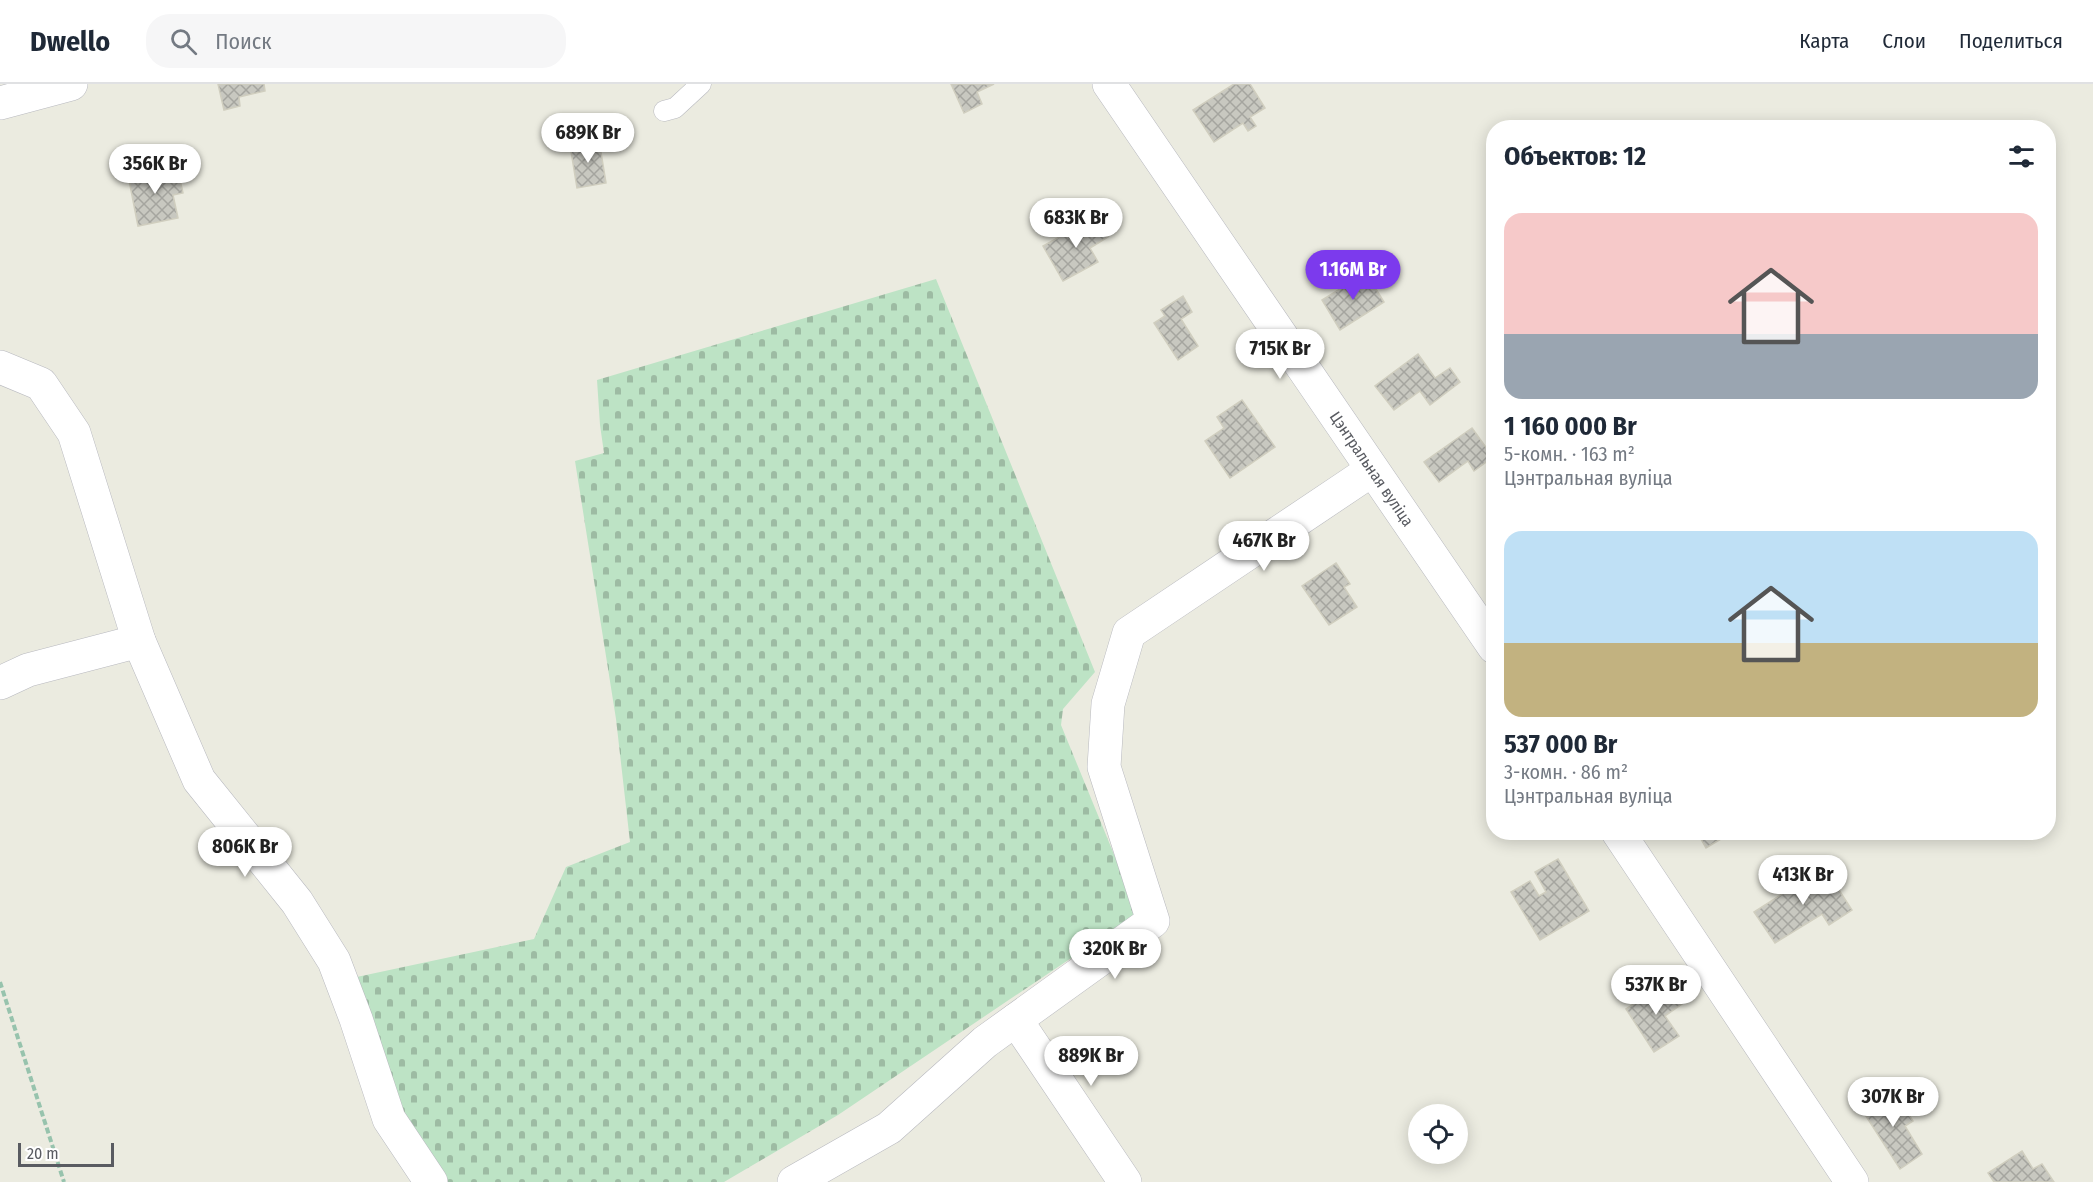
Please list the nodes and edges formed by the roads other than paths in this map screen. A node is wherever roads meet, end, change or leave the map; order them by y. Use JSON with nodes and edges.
{"nodes":[{"id":1,"x":71,"y":84,"type":"edge"},
{"id":2,"x":701,"y":84,"type":"edge"},
{"id":3,"x":1109,"y":84,"type":"edge"},
{"id":4,"x":0,"y":104,"type":"edge"},
{"id":5,"x":664,"y":111,"type":"dead end"},
{"id":6,"x":0,"y":367,"type":"edge"},
{"id":7,"x":1372,"y":470,"type":"junction"},
{"id":8,"x":1486,"y":635,"type":"edge"},
{"id":9,"x":139,"y":641,"type":"junction"},
{"id":10,"x":0,"y":682,"type":"edge"},
{"id":11,"x":1623,"y":840,"type":"edge"},
{"id":12,"x":1016,"y":1020,"type":"junction"},
{"id":13,"x":430,"y":1182,"type":"edge"},
{"id":14,"x":794,"y":1182,"type":"edge"},
{"id":15,"x":1125,"y":1182,"type":"edge"},
{"id":16,"x":1852,"y":1182,"type":"edge"}],
"edges":[{"from":1,"to":4,"type":"street"},
{"from":2,"to":5,"type":"lane"},
{"from":3,"to":7,"type":"street","name":"Цэнтральная вуліца"},
{"from":6,"to":9,"type":"street"},
{"from":7,"to":8,"type":"street","name":"Цэнтральная вуліца"},
{"from":7,"to":12,"type":"street"},
{"from":9,"to":10,"type":"street"},
{"from":9,"to":13,"type":"street"},
{"from":11,"to":16,"type":"street"},
{"from":12,"to":14,"type":"street"},
{"from":12,"to":15,"type":"street"}]}
